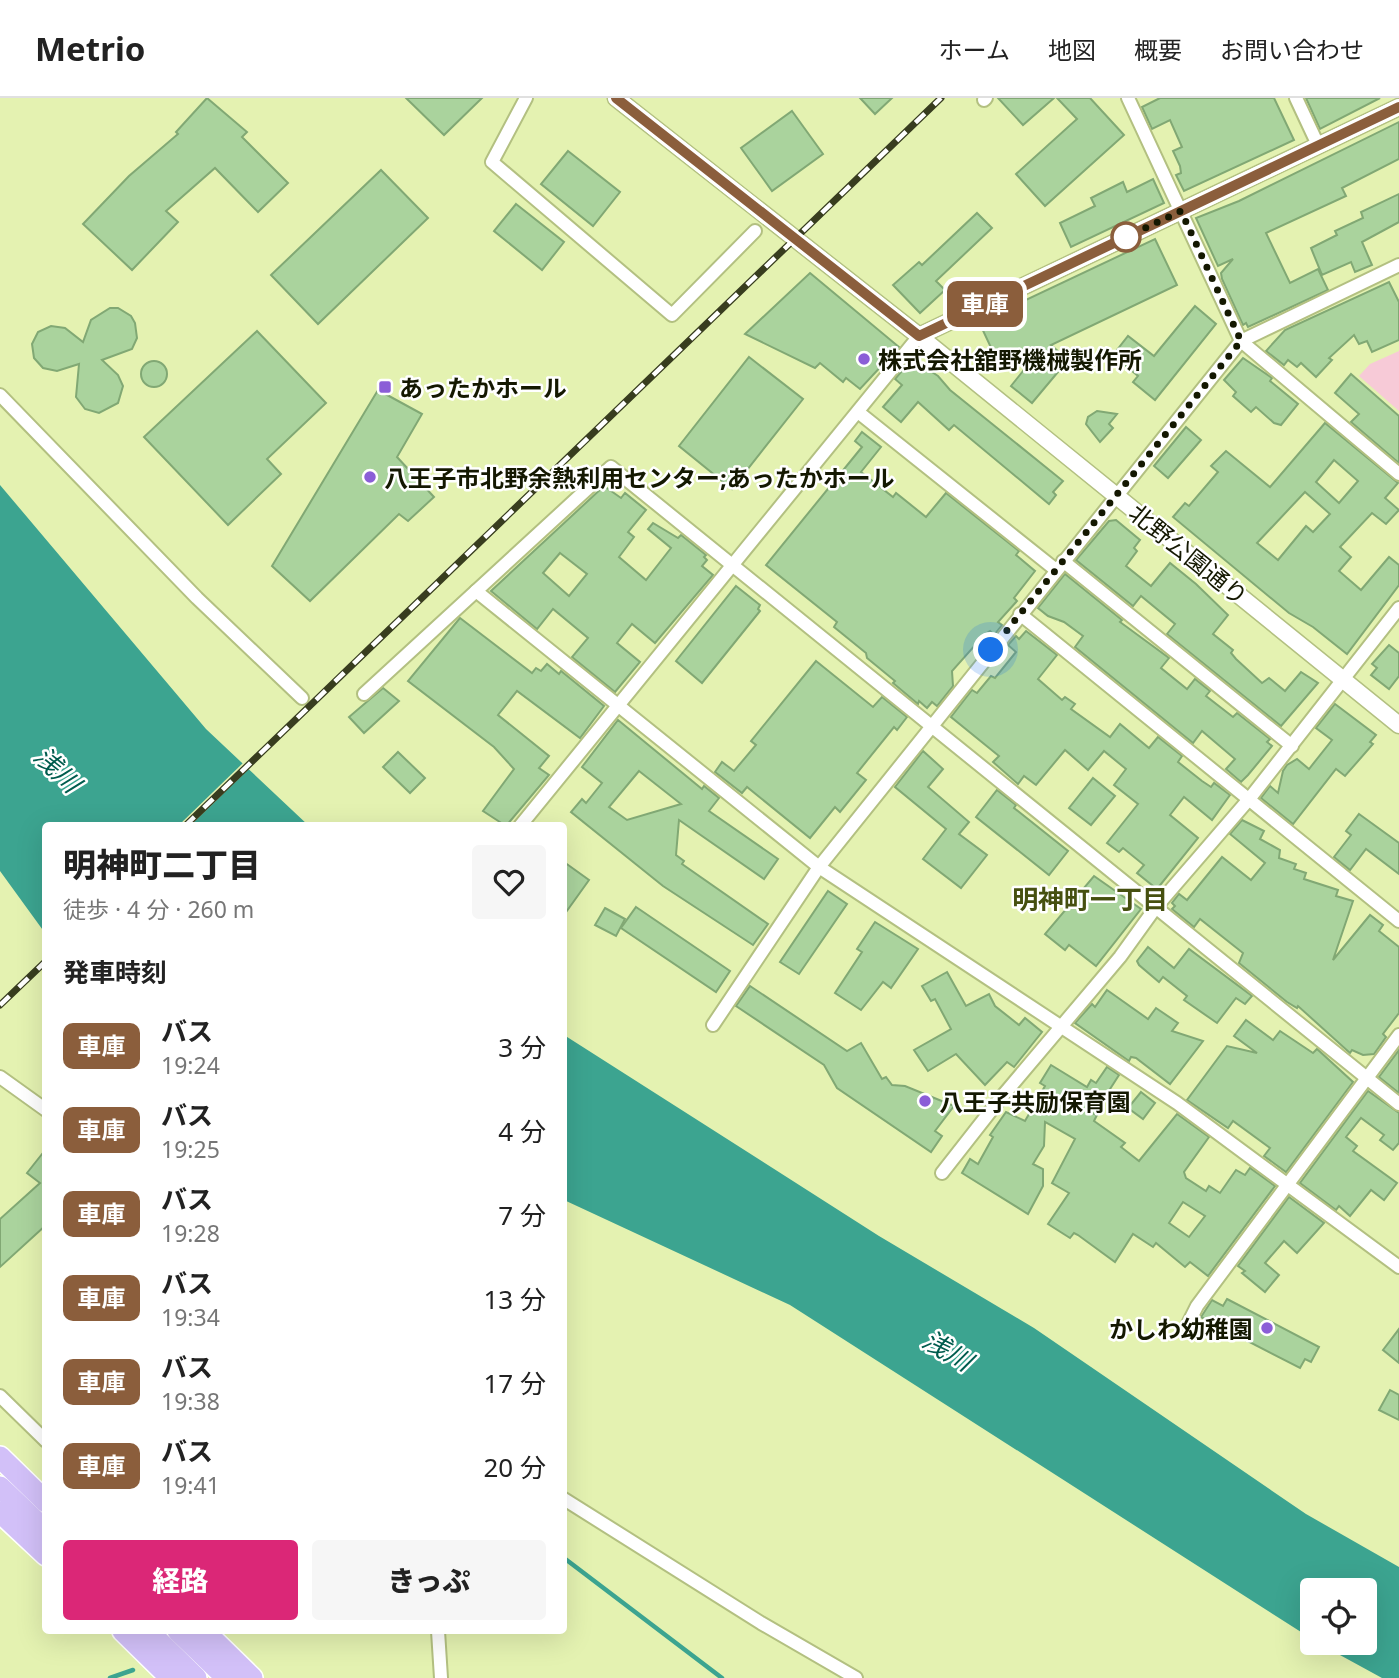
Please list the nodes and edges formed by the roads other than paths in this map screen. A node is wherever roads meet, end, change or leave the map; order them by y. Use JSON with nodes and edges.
{"nodes":[{"id":1,"x":526,"y":98,"type":"edge"},
{"id":2,"x":616,"y":98,"type":"edge"},
{"id":3,"x":1296,"y":98,"type":"edge"},
{"id":4,"x":1132,"y":100,"type":"edge"},
{"id":5,"x":1399,"y":107,"type":"edge"},
{"id":6,"x":1318,"y":145,"type":"junction"},
{"id":7,"x":1181,"y":211,"type":"junction"},
{"id":8,"x":755,"y":231,"type":"dead end"},
{"id":9,"x":1399,"y":265,"type":"edge"},
{"id":10,"x":919,"y":336,"type":"junction"},
{"id":11,"x":1241,"y":341,"type":"junction"},
{"id":12,"x":0,"y":395,"type":"edge"},
{"id":13,"x":858,"y":412,"type":"junction"},
{"id":14,"x":1399,"y":474,"type":"edge"},
{"id":15,"x":1116,"y":496,"type":"junction"},
{"id":16,"x":733,"y":564,"type":"junction"},
{"id":17,"x":1060,"y":566,"type":"junction"},
{"id":18,"x":476,"y":591,"type":"junction"},
{"id":19,"x":1399,"y":608,"type":"edge"},
{"id":20,"x":1020,"y":614,"type":"junction"},
{"id":21,"x":1345,"y":680,"type":"junction"},
{"id":22,"x":364,"y":694,"type":"dead end"},
{"id":23,"x":302,"y":698,"type":"dead end"},
{"id":24,"x":618,"y":705,"type":"junction"},
{"id":25,"x":931,"y":725,"type":"junction"},
{"id":26,"x":1399,"y":725,"type":"edge"},
{"id":27,"x":1292,"y":746,"type":"junction"},
{"id":28,"x":1250,"y":798,"type":"junction"},
{"id":29,"x":523,"y":822,"type":"edge"},
{"id":30,"x":819,"y":867,"type":"junction"},
{"id":31,"x":1156,"y":907,"type":"junction"},
{"id":32,"x":1399,"y":921,"type":"edge"},
{"id":33,"x":713,"y":1025,"type":"dead end"},
{"id":34,"x":1062,"y":1027,"type":"junction"},
{"id":35,"x":1399,"y":1035,"type":"edge"},
{"id":36,"x":0,"y":1077,"type":"edge"},
{"id":37,"x":1366,"y":1078,"type":"junction"},
{"id":38,"x":1399,"y":1104,"type":"edge"},
{"id":39,"x":42,"y":1107,"type":"edge"},
{"id":40,"x":942,"y":1173,"type":"dead end"},
{"id":41,"x":1288,"y":1184,"type":"junction"},
{"id":42,"x":1399,"y":1267,"type":"edge"},
{"id":43,"x":1188,"y":1324,"type":"dead end"},
{"id":44,"x":0,"y":1396,"type":"edge"},
{"id":45,"x":42,"y":1437,"type":"edge"},
{"id":46,"x":0,"y":1440,"type":"edge"},
{"id":47,"x":0,"y":1457,"type":"edge"},
{"id":48,"x":42,"y":1479,"type":"edge"},
{"id":49,"x":0,"y":1487,"type":"edge"},
{"id":50,"x":42,"y":1498,"type":"edge"},
{"id":51,"x":567,"y":1501,"type":"edge"},
{"id":52,"x":0,"y":1512,"type":"edge"},
{"id":53,"x":42,"y":1527,"type":"edge"},
{"id":54,"x":42,"y":1551,"type":"edge"},
{"id":55,"x":126,"y":1634,"type":"edge"},
{"id":56,"x":151,"y":1634,"type":"edge"},
{"id":57,"x":181,"y":1634,"type":"edge"},
{"id":58,"x":207,"y":1634,"type":"edge"},
{"id":59,"x":438,"y":1634,"type":"edge"},
{"id":60,"x":171,"y":1678,"type":"edge"},
{"id":61,"x":196,"y":1678,"type":"edge"},
{"id":62,"x":227,"y":1678,"type":"edge"},
{"id":63,"x":252,"y":1678,"type":"edge"},
{"id":64,"x":441,"y":1678,"type":"edge"},
{"id":65,"x":856,"y":1678,"type":"edge"}],
"edges":[{"from":1,"to":8,"type":"street"},
{"from":2,"to":10,"type":"street","name":"北野公園通り"},
{"from":3,"to":6,"type":"street"},
{"from":4,"to":7,"type":"street"},
{"from":5,"to":6,"type":"street"},
{"from":6,"to":7,"type":"street"},
{"from":7,"to":10,"type":"street"},
{"from":7,"to":11,"type":"street"},
{"from":9,"to":11,"type":"street"},
{"from":10,"to":13,"type":"street"},
{"from":10,"to":15,"type":"street","name":"北野公園通り"},
{"from":11,"to":14,"type":"street"},
{"from":11,"to":15,"type":"street"},
{"from":12,"to":23,"type":"street"},
{"from":13,"to":16,"type":"street"},
{"from":13,"to":17,"type":"street"},
{"from":15,"to":17,"type":"street"},
{"from":15,"to":21,"type":"street","name":"北野公園通り"},
{"from":16,"to":18,"type":"street"},
{"from":16,"to":24,"type":"street"},
{"from":16,"to":25,"type":"street"},
{"from":17,"to":20,"type":"street"},
{"from":17,"to":27,"type":"street"},
{"from":18,"to":22,"type":"street"},
{"from":18,"to":24,"type":"street"},
{"from":19,"to":21,"type":"street"},
{"from":20,"to":25,"type":"street"},
{"from":20,"to":28,"type":"street"},
{"from":21,"to":26,"type":"street","name":"北野公園通り"},
{"from":21,"to":27,"type":"street"},
{"from":24,"to":29,"type":"street"},
{"from":24,"to":30,"type":"street"},
{"from":25,"to":30,"type":"street"},
{"from":25,"to":31,"type":"street"},
{"from":27,"to":28,"type":"street"},
{"from":28,"to":31,"type":"street"},
{"from":28,"to":32,"type":"street"},
{"from":30,"to":33,"type":"street"},
{"from":30,"to":34,"type":"street"},
{"from":31,"to":34,"type":"street"},
{"from":31,"to":37,"type":"street"},
{"from":34,"to":40,"type":"street"},
{"from":34,"to":41,"type":"street"},
{"from":35,"to":37,"type":"street"},
{"from":36,"to":39,"type":"street"},
{"from":37,"to":38,"type":"street"},
{"from":37,"to":41,"type":"street"},
{"from":41,"to":42,"type":"street"},
{"from":41,"to":43,"type":"street"},
{"from":44,"to":45,"type":"street"},
{"from":46,"to":48,"type":"highway"},
{"from":47,"to":50,"type":"highway"},
{"from":49,"to":53,"type":"highway"},
{"from":51,"to":65,"type":"street"},
{"from":52,"to":54,"type":"highway"},
{"from":55,"to":60,"type":"highway"},
{"from":56,"to":61,"type":"highway"},
{"from":57,"to":62,"type":"highway"},
{"from":58,"to":63,"type":"highway"},
{"from":59,"to":64,"type":"street"}]}
